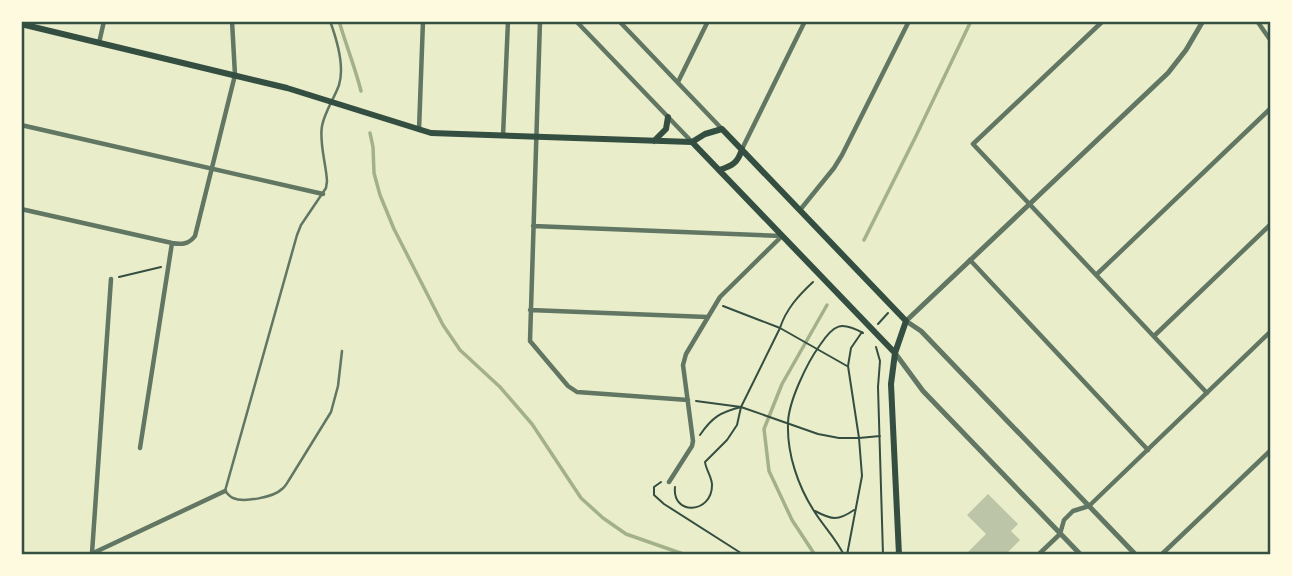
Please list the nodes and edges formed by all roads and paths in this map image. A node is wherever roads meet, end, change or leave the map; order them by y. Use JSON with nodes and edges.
{"nodes":[{"id":1,"x":104,"y":21,"type":"edge"},
{"id":2,"x":232,"y":21,"type":"edge"},
{"id":3,"x":330,"y":21,"type":"edge"},
{"id":4,"x":423,"y":21,"type":"edge"},
{"id":5,"x":508,"y":21,"type":"edge"},
{"id":6,"x":540,"y":21,"type":"edge"},
{"id":7,"x":576,"y":21,"type":"edge"},
{"id":8,"x":619,"y":21,"type":"edge"},
{"id":9,"x":708,"y":21,"type":"edge"},
{"id":10,"x":805,"y":21,"type":"edge"},
{"id":11,"x":909,"y":21,"type":"edge"},
{"id":12,"x":1103,"y":21,"type":"edge"},
{"id":13,"x":1203,"y":21,"type":"edge"},
{"id":14,"x":1257,"y":21,"type":"edge"},
{"id":15,"x":21,"y":24,"type":"edge"},
{"id":16,"x":1271,"y":41,"type":"edge"},
{"id":17,"x":99,"y":43,"type":"junction"},
{"id":18,"x":235,"y":75,"type":"junction"},
{"id":19,"x":678,"y":82,"type":"junction"},
{"id":20,"x":331,"y":102,"type":"junction"},
{"id":21,"x":1271,"y":108,"type":"edge"},
{"id":22,"x":668,"y":117,"type":"junction"},
{"id":23,"x":21,"y":125,"type":"edge"},
{"id":24,"x":722,"y":129,"type":"junction"},
{"id":25,"x":419,"y":130,"type":"junction"},
{"id":26,"x":503,"y":136,"type":"junction"},
{"id":27,"x":536,"y":137,"type":"junction"},
{"id":28,"x":654,"y":141,"type":"junction"},
{"id":29,"x":692,"y":142,"type":"junction"},
{"id":30,"x":742,"y":149,"type":"junction"},
{"id":31,"x":212,"y":169,"type":"junction"},
{"id":32,"x":719,"y":170,"type":"junction"},
{"id":33,"x":323,"y":194,"type":"junction"},
{"id":34,"x":1029,"y":204,"type":"junction"},
{"id":35,"x":21,"y":209,"type":"edge"},
{"id":36,"x":800,"y":210,"type":"junction"},
{"id":37,"x":1271,"y":224,"type":"edge"},
{"id":38,"x":533,"y":226,"type":"junction"},
{"id":39,"x":782,"y":236,"type":"junction"},
{"id":40,"x":172,"y":243,"type":"junction"},
{"id":41,"x":970,"y":260,"type":"junction"},
{"id":42,"x":169,"y":265,"type":"junction"},
{"id":43,"x":1096,"y":275,"type":"junction"},
{"id":44,"x":820,"y":276,"type":"junction"},
{"id":45,"x":111,"y":279,"type":"joint"},
{"id":46,"x":715,"y":304,"type":"junction"},
{"id":47,"x":893,"y":307,"type":"junction"},
{"id":48,"x":530,"y":310,"type":"junction"},
{"id":49,"x":707,"y":317,"type":"junction"},
{"id":50,"x":906,"y":321,"type":"junction"},
{"id":51,"x":780,"y":328,"type":"junction"},
{"id":52,"x":1271,"y":331,"type":"edge"},
{"id":53,"x":862,"y":332,"type":"junction"},
{"id":54,"x":871,"y":333,"type":"junction"},
{"id":55,"x":1154,"y":336,"type":"junction"},
{"id":56,"x":817,"y":349,"type":"junction"},
{"id":57,"x":342,"y":351,"type":"dead end"},
{"id":58,"x":895,"y":354,"type":"junction"},
{"id":59,"x":848,"y":366,"type":"junction"},
{"id":60,"x":1207,"y":393,"type":"junction"},
{"id":61,"x":688,"y":400,"type":"junction"},
{"id":62,"x":741,"y":407,"type":"junction"},
{"id":63,"x":788,"y":422,"type":"junction"},
{"id":64,"x":880,"y":436,"type":"junction"},
{"id":65,"x":859,"y":438,"type":"junction"},
{"id":66,"x":697,"y":440,"type":"dead end"},
{"id":67,"x":139,"y":448,"type":"dead end"},
{"id":68,"x":1148,"y":450,"type":"junction"},
{"id":69,"x":1271,"y":450,"type":"edge"},
{"id":70,"x":669,"y":482,"type":"joint"},
{"id":71,"x":676,"y":483,"type":"dead end"},
{"id":72,"x":225,"y":491,"type":"junction"},
{"id":73,"x":1089,"y":506,"type":"junction"},
{"id":74,"x":855,"y":509,"type":"junction"},
{"id":75,"x":814,"y":511,"type":"junction"},
{"id":76,"x":1060,"y":534,"type":"junction"},
{"id":77,"x":90,"y":554,"type":"edge"},
{"id":78,"x":744,"y":555,"type":"edge"},
{"id":79,"x":845,"y":555,"type":"edge"},
{"id":80,"x":883,"y":555,"type":"edge"},
{"id":81,"x":899,"y":555,"type":"edge"},
{"id":82,"x":1038,"y":555,"type":"edge"},
{"id":83,"x":1080,"y":555,"type":"edge"},
{"id":84,"x":1136,"y":555,"type":"edge"},
{"id":85,"x":1161,"y":555,"type":"edge"}],
"edges":[{"from":1,"to":17,"type":"street"},
{"from":2,"to":18,"type":"street"},
{"from":3,"to":20,"type":"lane"},
{"from":4,"to":25,"type":"street"},
{"from":5,"to":26,"type":"street"},
{"from":6,"to":27,"type":"street"},
{"from":7,"to":22,"type":"street"},
{"from":8,"to":19,"type":"street"},
{"from":9,"to":19,"type":"street"},
{"from":10,"to":30,"type":"street"},
{"from":11,"to":36,"type":"street"},
{"from":12,"to":34,"type":"street"},
{"from":13,"to":34,"type":"street"},
{"from":14,"to":16,"type":"street"},
{"from":15,"to":17,"type":"main road"},
{"from":17,"to":18,"type":"main road"},
{"from":18,"to":20,"type":"main road"},
{"from":18,"to":31,"type":"street"},
{"from":19,"to":24,"type":"street"},
{"from":20,"to":25,"type":"main road"},
{"from":20,"to":33,"type":"lane"},
{"from":21,"to":43,"type":"street"},
{"from":22,"to":28,"type":"main road"},
{"from":22,"to":29,"type":"street"},
{"from":23,"to":31,"type":"street"},
{"from":24,"to":29,"type":"main road"},
{"from":24,"to":30,"type":"main road"},
{"from":25,"to":26,"type":"main road"},
{"from":26,"to":27,"type":"main road"},
{"from":27,"to":28,"type":"main road"},
{"from":27,"to":38,"type":"street"},
{"from":28,"to":29,"type":"main road"},
{"from":29,"to":32,"type":"main road"},
{"from":30,"to":32,"type":"main road"},
{"from":30,"to":36,"type":"main road"},
{"from":31,"to":33,"type":"street"},
{"from":31,"to":40,"type":"street"},
{"from":32,"to":39,"type":"main road"},
{"from":33,"to":72,"type":"lane"},
{"from":34,"to":41,"type":"street"},
{"from":34,"to":43,"type":"street"},
{"from":35,"to":40,"type":"street"},
{"from":36,"to":47,"type":"main road"},
{"from":37,"to":55,"type":"street"},
{"from":38,"to":39,"type":"street"},
{"from":38,"to":48,"type":"street"},
{"from":39,"to":44,"type":"main road"},
{"from":39,"to":46,"type":"street"},
{"from":40,"to":42,"type":"street"},
{"from":41,"to":50,"type":"street"},
{"from":41,"to":68,"type":"street"},
{"from":42,"to":45,"type":"path"},
{"from":42,"to":67,"type":"street"},
{"from":43,"to":55,"type":"street"},
{"from":44,"to":51,"type":"path"},
{"from":44,"to":54,"type":"main road"},
{"from":45,"to":77,"type":"street"},
{"from":46,"to":49,"type":"street"},
{"from":46,"to":51,"type":"path"},
{"from":47,"to":50,"type":"main road"},
{"from":47,"to":54,"type":"path"},
{"from":48,"to":49,"type":"street"},
{"from":48,"to":61,"type":"street"},
{"from":49,"to":61,"type":"street"},
{"from":50,"to":58,"type":"main road"},
{"from":50,"to":73,"type":"street"},
{"from":51,"to":56,"type":"path"},
{"from":51,"to":62,"type":"path"},
{"from":52,"to":60,"type":"street"},
{"from":53,"to":54,"type":"path"},
{"from":53,"to":56,"type":"path"},
{"from":53,"to":59,"type":"path"},
{"from":54,"to":58,"type":"main road"},
{"from":54,"to":64,"type":"path"},
{"from":55,"to":60,"type":"street"},
{"from":56,"to":59,"type":"path"},
{"from":56,"to":63,"type":"path"},
{"from":57,"to":72,"type":"lane"},
{"from":58,"to":76,"type":"street"},
{"from":58,"to":81,"type":"main road"},
{"from":59,"to":65,"type":"path"},
{"from":60,"to":68,"type":"street"},
{"from":61,"to":62,"type":"path"},
{"from":61,"to":70,"type":"street"},
{"from":62,"to":63,"type":"path"},
{"from":62,"to":66,"type":"path"},
{"from":62,"to":71,"type":"path"},
{"from":63,"to":65,"type":"path"},
{"from":63,"to":75,"type":"path"},
{"from":64,"to":65,"type":"path"},
{"from":64,"to":80,"type":"path"},
{"from":65,"to":74,"type":"path"},
{"from":68,"to":73,"type":"street"},
{"from":69,"to":85,"type":"street"},
{"from":70,"to":78,"type":"path"},
{"from":72,"to":77,"type":"street"},
{"from":73,"to":76,"type":"street"},
{"from":73,"to":84,"type":"street"},
{"from":74,"to":75,"type":"path"},
{"from":74,"to":79,"type":"path"},
{"from":75,"to":79,"type":"path"},
{"from":76,"to":82,"type":"street"},
{"from":76,"to":83,"type":"street"}]}
